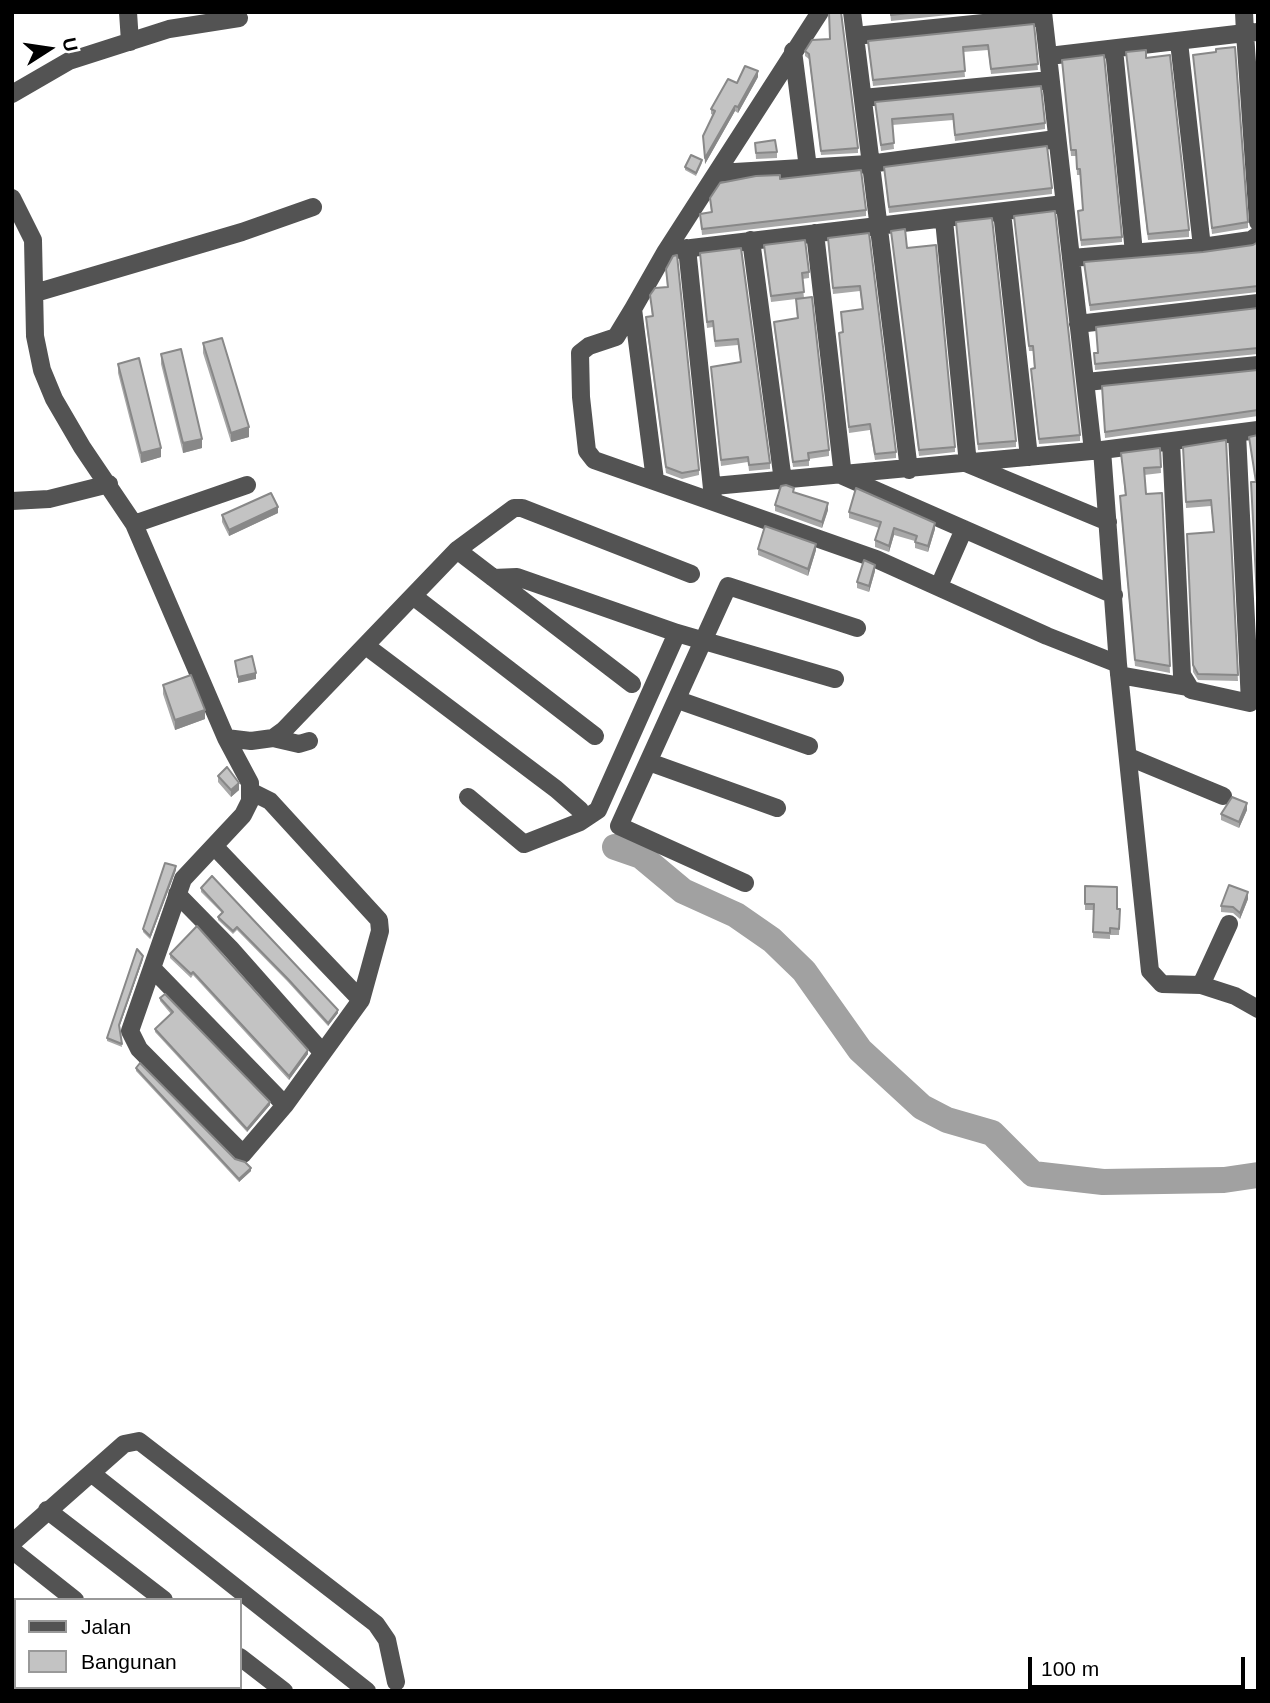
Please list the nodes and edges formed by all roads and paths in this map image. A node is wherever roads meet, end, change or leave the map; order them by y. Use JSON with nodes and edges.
{"nodes":[{"id":1,"x":128,"y":12,"type":"edge"},
{"id":2,"x":820,"y":12,"type":"edge"},
{"id":3,"x":852,"y":12,"type":"edge"},
{"id":4,"x":1244,"y":12,"type":"edge"},
{"id":5,"x":1043,"y":15,"type":"edge"},
{"id":6,"x":239,"y":18,"type":"dead end"},
{"id":7,"x":1251,"y":33,"type":"edge"},
{"id":8,"x":855,"y":36,"type":"junction"},
{"id":9,"x":130,"y":41,"type":"junction"},
{"id":10,"x":1179,"y":42,"type":"junction"},
{"id":11,"x":1114,"y":49,"type":"junction"},
{"id":12,"x":793,"y":51,"type":"junction"},
{"id":13,"x":1049,"y":56,"type":"junction"},
{"id":14,"x":1050,"y":80,"type":"junction"},
{"id":15,"x":12,"y":94,"type":"edge"},
{"id":16,"x":1253,"y":97,"type":"edge"},
{"id":17,"x":863,"y":98,"type":"junction"},
{"id":18,"x":1056,"y":139,"type":"junction"},
{"id":19,"x":1256,"y":161,"type":"edge"},
{"id":20,"x":869,"y":164,"type":"junction"},
{"id":21,"x":808,"y":169,"type":"junction"},
{"id":22,"x":718,"y":173,"type":"junction"},
{"id":23,"x":12,"y":198,"type":"edge"},
{"id":24,"x":1064,"y":204,"type":"junction"},
{"id":25,"x":313,"y":207,"type":"dead end"},
{"id":26,"x":1002,"y":212,"type":"junction"},
{"id":27,"x":944,"y":220,"type":"junction"},
{"id":28,"x":1258,"y":222,"type":"edge"},
{"id":29,"x":877,"y":226,"type":"junction"},
{"id":30,"x":815,"y":233,"type":"junction"},
{"id":31,"x":1258,"y":235,"type":"edge"},
{"id":32,"x":751,"y":240,"type":"junction"},
{"id":33,"x":1202,"y":247,"type":"junction"},
{"id":34,"x":687,"y":248,"type":"junction"},
{"id":35,"x":666,"y":251,"type":"junction"},
{"id":36,"x":1135,"y":253,"type":"junction"},
{"id":37,"x":1072,"y":258,"type":"junction"},
{"id":38,"x":35,"y":293,"type":"junction"},
{"id":39,"x":1258,"y":303,"type":"edge"},
{"id":40,"x":633,"y":309,"type":"junction"},
{"id":41,"x":1078,"y":324,"type":"junction"},
{"id":42,"x":1258,"y":365,"type":"edge"},
{"id":43,"x":1086,"y":382,"type":"junction"},
{"id":44,"x":1258,"y":430,"type":"edge"},
{"id":45,"x":1237,"y":433,"type":"junction"},
{"id":46,"x":1171,"y":442,"type":"junction"},
{"id":47,"x":1097,"y":450,"type":"junction"},
{"id":48,"x":1029,"y":457,"type":"junction"},
{"id":49,"x":968,"y":464,"type":"junction"},
{"id":50,"x":909,"y":470,"type":"junction"},
{"id":51,"x":843,"y":477,"type":"junction"},
{"id":52,"x":654,"y":481,"type":"junction"},
{"id":53,"x":783,"y":481,"type":"junction"},
{"id":54,"x":109,"y":484,"type":"junction"},
{"id":55,"x":247,"y":485,"type":"dead end"},
{"id":56,"x":713,"y":494,"type":"junction"},
{"id":57,"x":12,"y":501,"type":"edge"},
{"id":58,"x":1108,"y":522,"type":"junction"},
{"id":59,"x":134,"y":524,"type":"junction"},
{"id":60,"x":964,"y":529,"type":"junction"},
{"id":61,"x":457,"y":551,"type":"junction"},
{"id":62,"x":691,"y":574,"type":"dead end"},
{"id":63,"x":493,"y":578,"type":"junction"},
{"id":64,"x":939,"y":586,"type":"junction"},
{"id":65,"x":1114,"y":595,"type":"junction"},
{"id":66,"x":413,"y":596,"type":"junction"},
{"id":67,"x":857,"y":628,"type":"dead end"},
{"id":68,"x":677,"y":633,"type":"junction"},
{"id":69,"x":705,"y":641,"type":"junction"},
{"id":70,"x":366,"y":646,"type":"junction"},
{"id":71,"x":1118,"y":670,"type":"junction"},
{"id":72,"x":835,"y":679,"type":"dead end"},
{"id":73,"x":632,"y":684,"type":"dead end"},
{"id":74,"x":1187,"y":687,"type":"junction"},
{"id":75,"x":678,"y":700,"type":"junction"},
{"id":76,"x":1254,"y":704,"type":"edge"},
{"id":77,"x":595,"y":736,"type":"dead end"},
{"id":78,"x":226,"y":738,"type":"junction"},
{"id":79,"x":273,"y":738,"type":"junction"},
{"id":80,"x":309,"y":741,"type":"dead end"},
{"id":81,"x":809,"y":746,"type":"dead end"},
{"id":82,"x":1129,"y":757,"type":"junction"},
{"id":83,"x":649,"y":762,"type":"junction"},
{"id":84,"x":252,"y":792,"type":"junction"},
{"id":85,"x":1223,"y":796,"type":"dead end"},
{"id":86,"x":468,"y":797,"type":"dead end"},
{"id":87,"x":777,"y":808,"type":"dead end"},
{"id":88,"x":580,"y":822,"type":"junction"},
{"id":89,"x":214,"y":846,"type":"junction"},
{"id":90,"x":745,"y":883,"type":"dead end"},
{"id":91,"x":177,"y":894,"type":"junction"},
{"id":92,"x":1229,"y":924,"type":"dead end"},
{"id":93,"x":152,"y":968,"type":"junction"},
{"id":94,"x":1201,"y":985,"type":"junction"},
{"id":95,"x":361,"y":1000,"type":"junction"},
{"id":96,"x":1258,"y":1009,"type":"edge"},
{"id":97,"x":322,"y":1052,"type":"junction"},
{"id":98,"x":285,"y":1105,"type":"junction"},
{"id":99,"x":91,"y":1473,"type":"junction"},
{"id":100,"x":47,"y":1510,"type":"junction"},
{"id":101,"x":12,"y":1543,"type":"edge"},
{"id":102,"x":12,"y":1550,"type":"edge"},
{"id":103,"x":72,"y":1598,"type":"edge"},
{"id":104,"x":161,"y":1598,"type":"edge"},
{"id":105,"x":242,"y":1659,"type":"edge"},
{"id":106,"x":402,"y":1687,"type":"edge"},
{"id":107,"x":284,"y":1691,"type":"edge"},
{"id":108,"x":368,"y":1691,"type":"edge"}],
"edges":[{"from":1,"to":9,"type":"street"},
{"from":2,"to":12,"type":"street"},
{"from":3,"to":8,"type":"street"},
{"from":4,"to":7,"type":"street"},
{"from":5,"to":8,"type":"street"},
{"from":5,"to":13,"type":"street"},
{"from":6,"to":9,"type":"street"},
{"from":7,"to":10,"type":"street"},
{"from":7,"to":16,"type":"street"},
{"from":8,"to":17,"type":"street"},
{"from":9,"to":15,"type":"street"},
{"from":10,"to":11,"type":"street"},
{"from":10,"to":33,"type":"street"},
{"from":11,"to":13,"type":"street"},
{"from":11,"to":36,"type":"street"},
{"from":12,"to":21,"type":"street"},
{"from":12,"to":22,"type":"street"},
{"from":13,"to":14,"type":"street"},
{"from":14,"to":17,"type":"street"},
{"from":14,"to":18,"type":"street"},
{"from":16,"to":19,"type":"street"},
{"from":17,"to":20,"type":"street"},
{"from":18,"to":20,"type":"street"},
{"from":18,"to":24,"type":"street"},
{"from":19,"to":28,"type":"street"},
{"from":20,"to":21,"type":"street"},
{"from":20,"to":29,"type":"street"},
{"from":21,"to":22,"type":"street"},
{"from":22,"to":35,"type":"street"},
{"from":23,"to":38,"type":"street"},
{"from":24,"to":26,"type":"street"},
{"from":24,"to":37,"type":"street"},
{"from":25,"to":38,"type":"street"},
{"from":26,"to":27,"type":"street"},
{"from":26,"to":48,"type":"street"},
{"from":27,"to":29,"type":"street"},
{"from":27,"to":49,"type":"street"},
{"from":29,"to":30,"type":"street"},
{"from":29,"to":50,"type":"street"},
{"from":30,"to":32,"type":"street"},
{"from":30,"to":51,"type":"street"},
{"from":31,"to":33,"type":"street"},
{"from":32,"to":34,"type":"street"},
{"from":32,"to":53,"type":"street"},
{"from":33,"to":36,"type":"street"},
{"from":34,"to":35,"type":"street"},
{"from":34,"to":56,"type":"street"},
{"from":35,"to":40,"type":"street"},
{"from":36,"to":37,"type":"street"},
{"from":37,"to":41,"type":"street"},
{"from":38,"to":54,"type":"street"},
{"from":39,"to":41,"type":"street"},
{"from":40,"to":52,"type":"street"},
{"from":40,"to":52,"type":"street"},
{"from":41,"to":43,"type":"street"},
{"from":42,"to":43,"type":"street"},
{"from":43,"to":47,"type":"street"},
{"from":44,"to":45,"type":"street"},
{"from":45,"to":46,"type":"street"},
{"from":45,"to":76,"type":"street"},
{"from":46,"to":47,"type":"street"},
{"from":46,"to":74,"type":"street"},
{"from":47,"to":48,"type":"street"},
{"from":47,"to":58,"type":"street"},
{"from":48,"to":49,"type":"street"},
{"from":49,"to":50,"type":"street"},
{"from":49,"to":58,"type":"street"},
{"from":50,"to":51,"type":"street"},
{"from":51,"to":53,"type":"street"},
{"from":51,"to":60,"type":"street"},
{"from":52,"to":56,"type":"street"},
{"from":53,"to":56,"type":"street"},
{"from":54,"to":57,"type":"street"},
{"from":54,"to":59,"type":"street"},
{"from":55,"to":59,"type":"street"},
{"from":56,"to":64,"type":"street"},
{"from":58,"to":65,"type":"street"},
{"from":59,"to":78,"type":"street"},
{"from":60,"to":64,"type":"street"},
{"from":60,"to":65,"type":"street"},
{"from":61,"to":62,"type":"street"},
{"from":61,"to":63,"type":"street"},
{"from":61,"to":66,"type":"street"},
{"from":63,"to":68,"type":"street"},
{"from":63,"to":73,"type":"street"},
{"from":64,"to":71,"type":"street"},
{"from":65,"to":71,"type":"street"},
{"from":66,"to":70,"type":"street"},
{"from":66,"to":77,"type":"street"},
{"from":67,"to":69,"type":"street"},
{"from":68,"to":69,"type":"street"},
{"from":68,"to":88,"type":"street"},
{"from":69,"to":72,"type":"street"},
{"from":69,"to":75,"type":"street"},
{"from":70,"to":79,"type":"street"},
{"from":70,"to":88,"type":"street"},
{"from":71,"to":74,"type":"street"},
{"from":71,"to":82,"type":"street"},
{"from":74,"to":76,"type":"street"},
{"from":75,"to":81,"type":"street"},
{"from":75,"to":83,"type":"street"},
{"from":78,"to":79,"type":"street"},
{"from":78,"to":84,"type":"street"},
{"from":79,"to":80,"type":"street"},
{"from":82,"to":85,"type":"street"},
{"from":82,"to":94,"type":"street"},
{"from":83,"to":87,"type":"street"},
{"from":83,"to":90,"type":"street"},
{"from":84,"to":89,"type":"street"},
{"from":84,"to":95,"type":"street"},
{"from":86,"to":88,"type":"street"},
{"from":89,"to":91,"type":"street"},
{"from":89,"to":95,"type":"street"},
{"from":91,"to":93,"type":"street"},
{"from":91,"to":97,"type":"street"},
{"from":92,"to":94,"type":"street"},
{"from":93,"to":98,"type":"street"},
{"from":93,"to":98,"type":"street"},
{"from":94,"to":96,"type":"street"},
{"from":95,"to":97,"type":"street"},
{"from":97,"to":98,"type":"street"},
{"from":99,"to":100,"type":"street"},
{"from":99,"to":106,"type":"street"},
{"from":99,"to":108,"type":"street"},
{"from":100,"to":101,"type":"street"},
{"from":100,"to":104,"type":"street"},
{"from":102,"to":103,"type":"street"},
{"from":105,"to":107,"type":"street"},
{"from":106,"to":108,"type":"street"}]}
